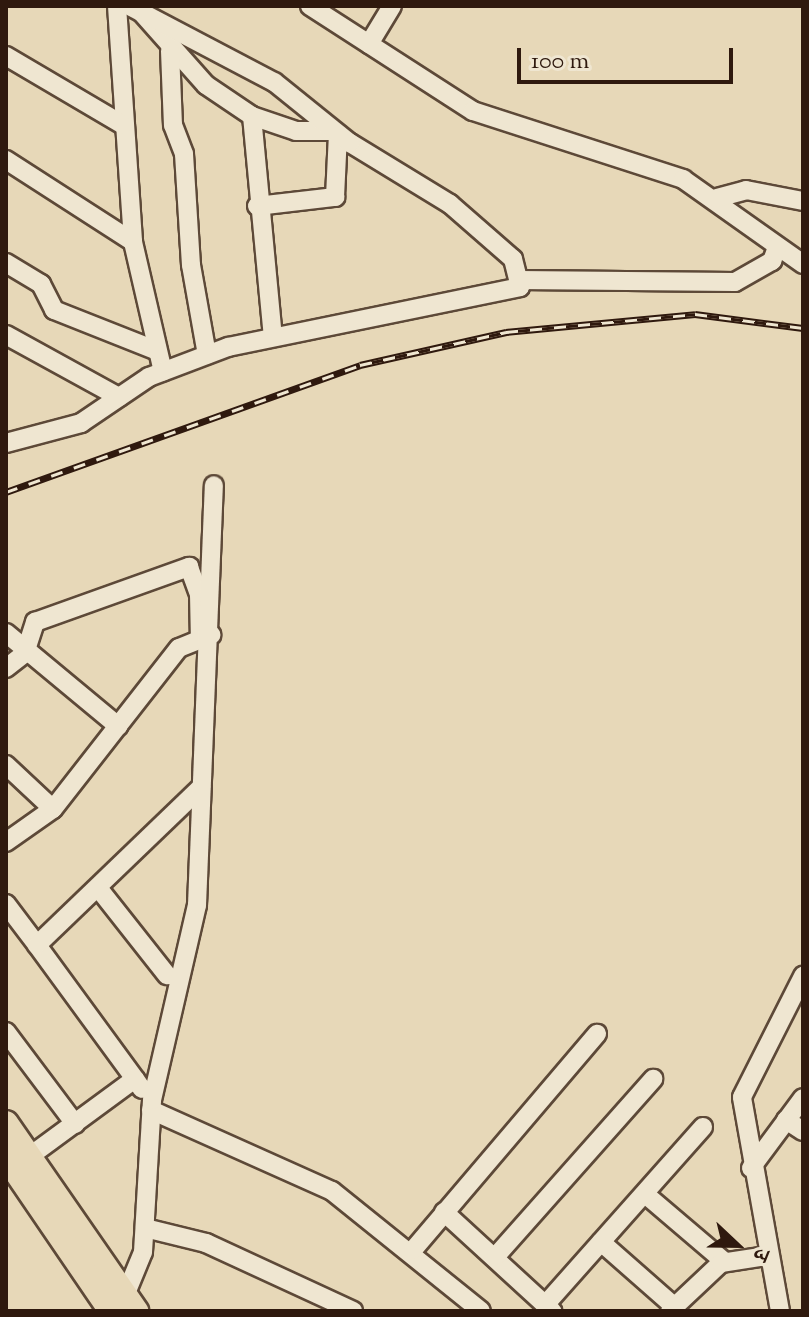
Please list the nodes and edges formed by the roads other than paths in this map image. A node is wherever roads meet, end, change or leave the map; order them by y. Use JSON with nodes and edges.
{"nodes":[{"id":1,"x":117,"y":6,"type":"edge"},
{"id":2,"x":310,"y":6,"type":"edge"},
{"id":3,"x":392,"y":6,"type":"edge"},
{"id":4,"x":135,"y":9,"type":"edge"},
{"id":5,"x":369,"y":44,"type":"junction"},
{"id":6,"x":170,"y":51,"type":"junction"},
{"id":7,"x":6,"y":56,"type":"edge"},
{"id":8,"x":252,"y":116,"type":"junction"},
{"id":9,"x":123,"y":125,"type":"junction"},
{"id":10,"x":336,"y":133,"type":"junction"},
{"id":11,"x":6,"y":160,"type":"edge"},
{"id":12,"x":717,"y":198,"type":"junction"},
{"id":13,"x":803,"y":201,"type":"edge"},
{"id":14,"x":257,"y":206,"type":"junction"},
{"id":15,"x":133,"y":242,"type":"junction"},
{"id":16,"x":777,"y":247,"type":"junction"},
{"id":17,"x":6,"y":263,"type":"edge"},
{"id":18,"x":803,"y":264,"type":"edge"},
{"id":19,"x":518,"y":280,"type":"junction"},
{"id":20,"x":6,"y":335,"type":"edge"},
{"id":21,"x":273,"y":337,"type":"junction"},
{"id":22,"x":155,"y":350,"type":"junction"},
{"id":23,"x":207,"y":355,"type":"junction"},
{"id":24,"x":163,"y":372,"type":"junction"},
{"id":25,"x":119,"y":397,"type":"junction"},
{"id":26,"x":6,"y":443,"type":"edge"},
{"id":27,"x":214,"y":485,"type":"dead end"},
{"id":28,"x":6,"y":633,"type":"edge"},
{"id":29,"x":205,"y":637,"type":"junction"},
{"id":30,"x":25,"y":653,"type":"junction"},
{"id":31,"x":6,"y":668,"type":"edge"},
{"id":32,"x":118,"y":726,"type":"junction"},
{"id":33,"x":6,"y":765,"type":"edge"},
{"id":34,"x":201,"y":787,"type":"junction"},
{"id":35,"x":53,"y":809,"type":"junction"},
{"id":36,"x":6,"y":842,"type":"edge"},
{"id":37,"x":99,"y":889,"type":"junction"},
{"id":38,"x":6,"y":904,"type":"edge"},
{"id":39,"x":37,"y":945,"type":"junction"},
{"id":40,"x":167,"y":975,"type":"dead end"},
{"id":41,"x":803,"y":976,"type":"edge"},
{"id":42,"x":6,"y":1032,"type":"edge"},
{"id":43,"x":597,"y":1034,"type":"dead end"},
{"id":44,"x":135,"y":1079,"type":"junction"},
{"id":45,"x":653,"y":1079,"type":"dead end"},
{"id":46,"x":803,"y":1098,"type":"edge"},
{"id":47,"x":151,"y":1105,"type":"junction"},
{"id":48,"x":786,"y":1120,"type":"junction"},
{"id":49,"x":6,"y":1123,"type":"edge"},
{"id":50,"x":75,"y":1124,"type":"junction"},
{"id":51,"x":703,"y":1127,"type":"dead end"},
{"id":52,"x":803,"y":1131,"type":"edge"},
{"id":53,"x":18,"y":1156,"type":"edge"},
{"id":54,"x":751,"y":1168,"type":"junction"},
{"id":55,"x":645,"y":1194,"type":"junction"},
{"id":56,"x":444,"y":1212,"type":"junction"},
{"id":57,"x":145,"y":1228,"type":"junction"},
{"id":58,"x":601,"y":1242,"type":"junction"},
{"id":59,"x":413,"y":1250,"type":"junction"},
{"id":60,"x":496,"y":1256,"type":"junction"},
{"id":61,"x":767,"y":1256,"type":"junction"},
{"id":62,"x":725,"y":1262,"type":"junction"},
{"id":63,"x":123,"y":1307,"type":"edge"},
{"id":64,"x":548,"y":1308,"type":"edge"},
{"id":65,"x":673,"y":1309,"type":"edge"},
{"id":66,"x":353,"y":1311,"type":"edge"},
{"id":67,"x":481,"y":1311,"type":"edge"},
{"id":68,"x":780,"y":1311,"type":"edge"}],
"edges":[{"from":1,"to":9,"type":"street"},
{"from":2,"to":5,"type":"street"},
{"from":3,"to":5,"type":"street"},
{"from":4,"to":6,"type":"street"},
{"from":4,"to":10,"type":"street"},
{"from":5,"to":12,"type":"street"},
{"from":6,"to":8,"type":"street"},
{"from":6,"to":23,"type":"street"},
{"from":7,"to":9,"type":"street"},
{"from":8,"to":10,"type":"street"},
{"from":8,"to":14,"type":"street"},
{"from":9,"to":15,"type":"street"},
{"from":10,"to":14,"type":"street"},
{"from":10,"to":19,"type":"street"},
{"from":11,"to":15,"type":"street"},
{"from":12,"to":13,"type":"street"},
{"from":12,"to":16,"type":"street"},
{"from":14,"to":21,"type":"street"},
{"from":15,"to":22,"type":"street"},
{"from":16,"to":18,"type":"street"},
{"from":16,"to":19,"type":"street"},
{"from":17,"to":22,"type":"street"},
{"from":19,"to":21,"type":"street"},
{"from":20,"to":25,"type":"street"},
{"from":21,"to":23,"type":"street"},
{"from":22,"to":24,"type":"street"},
{"from":23,"to":24,"type":"street"},
{"from":24,"to":25,"type":"street"},
{"from":25,"to":26,"type":"street"},
{"from":27,"to":29,"type":"street"},
{"from":28,"to":30,"type":"street"},
{"from":29,"to":30,"type":"street"},
{"from":29,"to":32,"type":"street"},
{"from":29,"to":34,"type":"street"},
{"from":30,"to":31,"type":"street"},
{"from":30,"to":32,"type":"street"},
{"from":32,"to":35,"type":"street"},
{"from":33,"to":35,"type":"street"},
{"from":34,"to":37,"type":"street"},
{"from":34,"to":47,"type":"street"},
{"from":35,"to":36,"type":"street"},
{"from":37,"to":39,"type":"street"},
{"from":37,"to":40,"type":"street"},
{"from":38,"to":39,"type":"street"},
{"from":39,"to":44,"type":"street"},
{"from":41,"to":54,"type":"street"},
{"from":42,"to":50,"type":"street"},
{"from":43,"to":56,"type":"street"},
{"from":44,"to":47,"type":"street"},
{"from":44,"to":50,"type":"street"},
{"from":45,"to":60,"type":"street"},
{"from":46,"to":48,"type":"street"},
{"from":47,"to":57,"type":"street"},
{"from":47,"to":59,"type":"street"},
{"from":48,"to":52,"type":"street"},
{"from":48,"to":54,"type":"street"},
{"from":49,"to":53,"type":"main road"},
{"from":50,"to":53,"type":"street"},
{"from":51,"to":55,"type":"street"},
{"from":53,"to":63,"type":"main road"},
{"from":54,"to":61,"type":"street"},
{"from":55,"to":58,"type":"street"},
{"from":55,"to":62,"type":"street"},
{"from":56,"to":59,"type":"street"},
{"from":56,"to":60,"type":"street"},
{"from":57,"to":63,"type":"street"},
{"from":57,"to":66,"type":"street"},
{"from":58,"to":64,"type":"street"},
{"from":58,"to":65,"type":"street"},
{"from":59,"to":67,"type":"street"},
{"from":60,"to":64,"type":"street"},
{"from":61,"to":62,"type":"street"},
{"from":61,"to":68,"type":"street"},
{"from":62,"to":65,"type":"street"}]}
